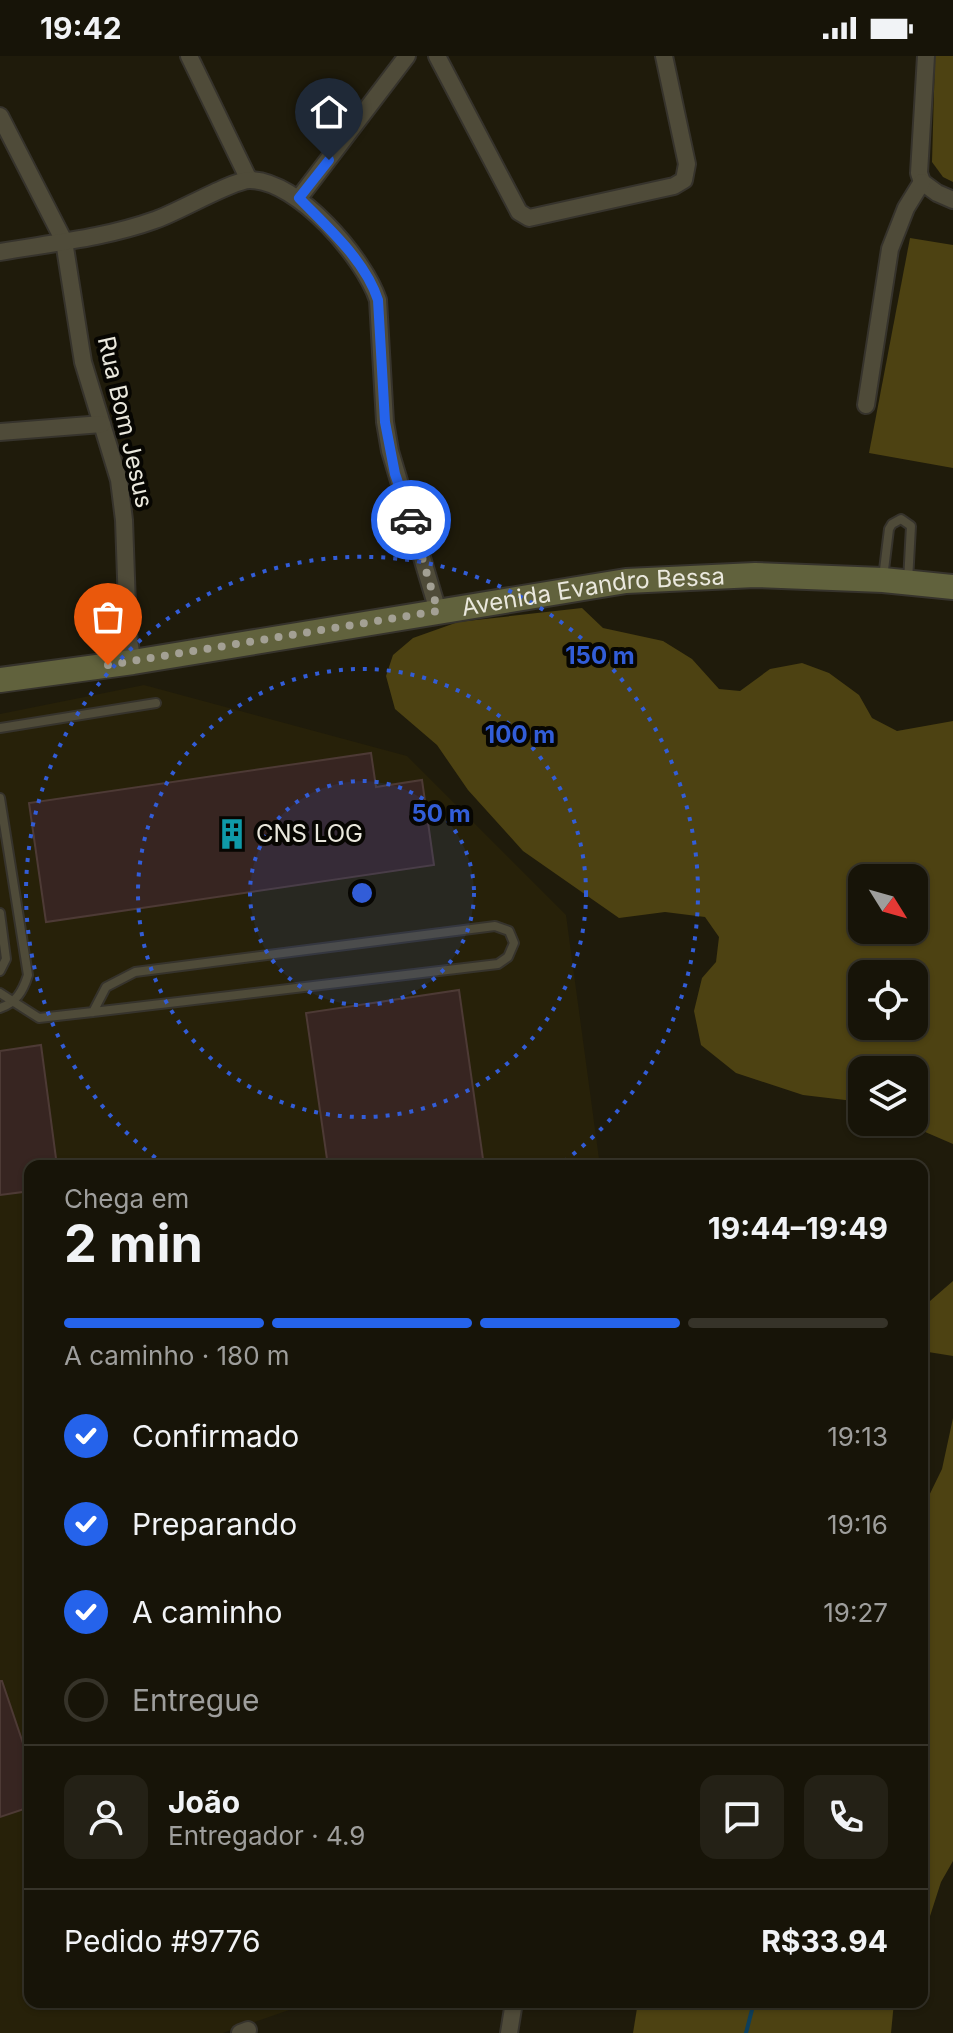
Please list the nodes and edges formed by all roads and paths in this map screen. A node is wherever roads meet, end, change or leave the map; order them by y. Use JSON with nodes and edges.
{"nodes":[{"id":1,"x":189,"y":56,"type":"edge"},
{"id":2,"x":407,"y":56,"type":"edge"},
{"id":3,"x":437,"y":56,"type":"edge"},
{"id":4,"x":664,"y":56,"type":"edge"},
{"id":5,"x":926,"y":56,"type":"edge"},
{"id":6,"x":0,"y":116,"type":"edge"},
{"id":7,"x":249,"y":180,"type":"junction"},
{"id":8,"x":922,"y":182,"type":"junction"},
{"id":9,"x":299,"y":198,"type":"junction"},
{"id":10,"x":953,"y":200,"type":"edge"},
{"id":11,"x":64,"y":241,"type":"junction"},
{"id":12,"x":0,"y":252,"type":"edge"},
{"id":13,"x":866,"y":405,"type":"dead end"},
{"id":14,"x":102,"y":424,"type":"junction"},
{"id":15,"x":0,"y":432,"type":"edge"},
{"id":16,"x":883,"y":580,"type":"junction"},
{"id":17,"x":908,"y":582,"type":"junction"},
{"id":18,"x":953,"y":587,"type":"edge"},
{"id":19,"x":438,"y":611,"type":"junction"},
{"id":20,"x":133,"y":662,"type":"junction"},
{"id":21,"x":0,"y":680,"type":"edge"},
{"id":22,"x":156,"y":703,"type":"dead end"},
{"id":23,"x":0,"y":728,"type":"edge"},
{"id":24,"x":0,"y":798,"type":"edge"},
{"id":25,"x":0,"y":913,"type":"edge"},
{"id":26,"x":0,"y":971,"type":"edge"},
{"id":27,"x":0,"y":993,"type":"edge"},
{"id":28,"x":13,"y":1002,"type":"junction"},
{"id":29,"x":0,"y":1008,"type":"edge"},
{"id":30,"x":93,"y":1012,"type":"junction"},
{"id":31,"x":513,"y":2008,"type":"edge"},
{"id":32,"x":509,"y":2033,"type":"edge"}],
"edges":[{"from":1,"to":7,"type":"street"},
{"from":2,"to":9,"type":"street"},
{"from":3,"to":4,"type":"street"},
{"from":5,"to":8,"type":"street"},
{"from":6,"to":11,"type":"street","name":"Rua Bom Jesus"},
{"from":7,"to":9,"type":"street"},
{"from":7,"to":11,"type":"street"},
{"from":8,"to":10,"type":"street"},
{"from":8,"to":13,"type":"street"},
{"from":9,"to":19,"type":"street"},
{"from":11,"to":12,"type":"street"},
{"from":11,"to":14,"type":"street","name":"Rua Bom Jesus"},
{"from":14,"to":15,"type":"street"},
{"from":14,"to":20,"type":"street","name":"Rua Bom Jesus"},
{"from":16,"to":17,"type":"main road","name":"Avenida Evandro Bessa"},
{"from":16,"to":17,"type":"lane"},
{"from":16,"to":19,"type":"main road","name":"Avenida Evandro Bessa"},
{"from":17,"to":18,"type":"main road","name":"Avenida Evandro Bessa"},
{"from":19,"to":20,"type":"main road","name":"Avenida Evandro Bessa"},
{"from":20,"to":21,"type":"main road","name":"Avenida Evandro Bessa"},
{"from":22,"to":23,"type":"lane"},
{"from":24,"to":28,"type":"lane"},
{"from":25,"to":26,"type":"lane"},
{"from":27,"to":28,"type":"lane"},
{"from":28,"to":29,"type":"lane"},
{"from":28,"to":30,"type":"lane"},
{"from":30,"to":30,"type":"lane"},
{"from":31,"to":32,"type":"street"}]}
